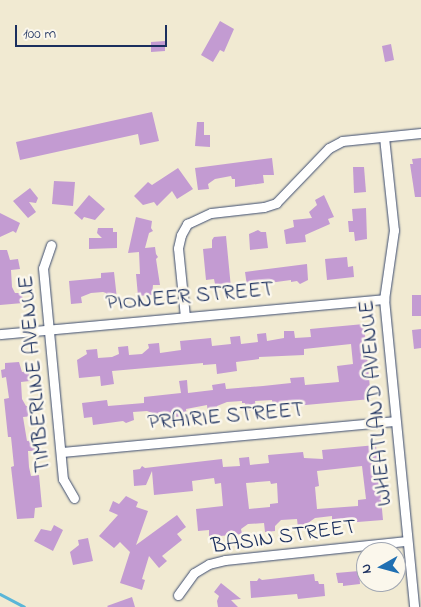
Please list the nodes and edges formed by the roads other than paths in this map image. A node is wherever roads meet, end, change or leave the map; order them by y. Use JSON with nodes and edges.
{"nodes":[{"id":1,"x":421,"y":133,"type":"edge"},
{"id":2,"x":384,"y":137,"type":"junction"},
{"id":3,"x":51,"y":245,"type":"dead end"},
{"id":4,"x":384,"y":299,"type":"junction"},
{"id":5,"x":185,"y":317,"type":"junction"},
{"id":6,"x":49,"y":330,"type":"junction"},
{"id":7,"x":0,"y":334,"type":"edge"},
{"id":8,"x":395,"y":421,"type":"junction"},
{"id":9,"x":61,"y":452,"type":"junction"},
{"id":10,"x":74,"y":498,"type":"dead end"},
{"id":11,"x":407,"y":541,"type":"junction"},
{"id":12,"x":178,"y":595,"type":"dead end"},
{"id":13,"x":414,"y":607,"type":"edge"}],
"edges":[{"from":1,"to":2,"type":"street"},
{"from":2,"to":4,"type":"street","name":"WHEATLAND AVENUE"},
{"from":2,"to":5,"type":"street"},
{"from":3,"to":6,"type":"street","name":"TIMBERLINE AVENUE"},
{"from":4,"to":5,"type":"street","name":"PIONEER STREET"},
{"from":4,"to":8,"type":"street","name":"WHEATLAND AVENUE"},
{"from":5,"to":6,"type":"street","name":"PIONEER STREET"},
{"from":6,"to":7,"type":"street","name":"PIONEER STREET"},
{"from":6,"to":9,"type":"street","name":"TIMBERLINE AVENUE"},
{"from":8,"to":9,"type":"street","name":"PRAIRIE STREET"},
{"from":8,"to":11,"type":"street","name":"WHEATLAND AVENUE"},
{"from":9,"to":10,"type":"street","name":"TIMBERLINE AVENUE"},
{"from":11,"to":12,"type":"street","name":"BASIN STREET"},
{"from":11,"to":13,"type":"street","name":"WHEATLAND AVENUE"}]}
